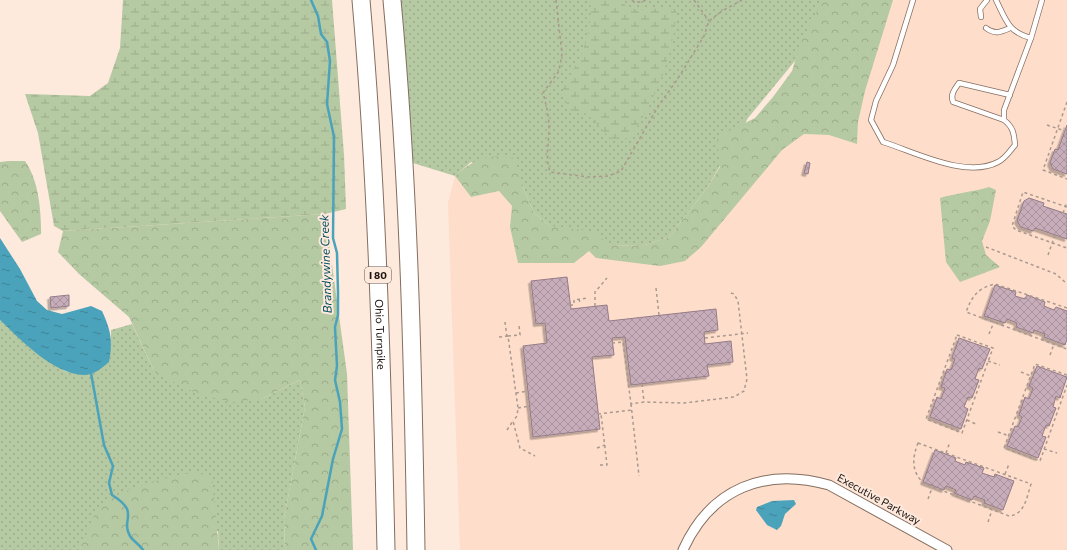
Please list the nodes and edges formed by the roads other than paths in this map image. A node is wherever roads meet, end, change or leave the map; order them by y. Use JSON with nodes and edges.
{"nodes":[{"id":1,"x":361,"y":0,"type":"edge"},
{"id":2,"x":392,"y":0,"type":"edge"},
{"id":3,"x":912,"y":0,"type":"edge"},
{"id":4,"x":987,"y":0,"type":"edge"},
{"id":5,"x":996,"y":0,"type":"edge"},
{"id":6,"x":1042,"y":0,"type":"edge"},
{"id":7,"x":981,"y":17,"type":"dead end"},
{"id":8,"x":986,"y":28,"type":"dead end"},
{"id":9,"x":1010,"y":28,"type":"junction"},
{"id":10,"x":1031,"y":38,"type":"junction"},
{"id":11,"x":1010,"y":95,"type":"junction"},
{"id":12,"x":1004,"y":120,"type":"junction"},
{"id":13,"x":386,"y":550,"type":"edge"},
{"id":14,"x":416,"y":550,"type":"edge"},
{"id":15,"x":683,"y":550,"type":"edge"},
{"id":16,"x":946,"y":550,"type":"edge"}],
"edges":[{"from":1,"to":13,"type":"highway","name":"Ohio Turnpike","number":"I 80"},
{"from":2,"to":14,"type":"highway"},
{"from":3,"to":12,"type":"lane"},
{"from":4,"to":7,"type":"lane"},
{"from":5,"to":9,"type":"lane"},
{"from":6,"to":10,"type":"lane"},
{"from":8,"to":9,"type":"lane"},
{"from":9,"to":10,"type":"lane"},
{"from":10,"to":11,"type":"lane"},
{"from":11,"to":12,"type":"lane"},
{"from":11,"to":12,"type":"lane"},
{"from":15,"to":16,"type":"street","name":"Executive Parkway"}]}
